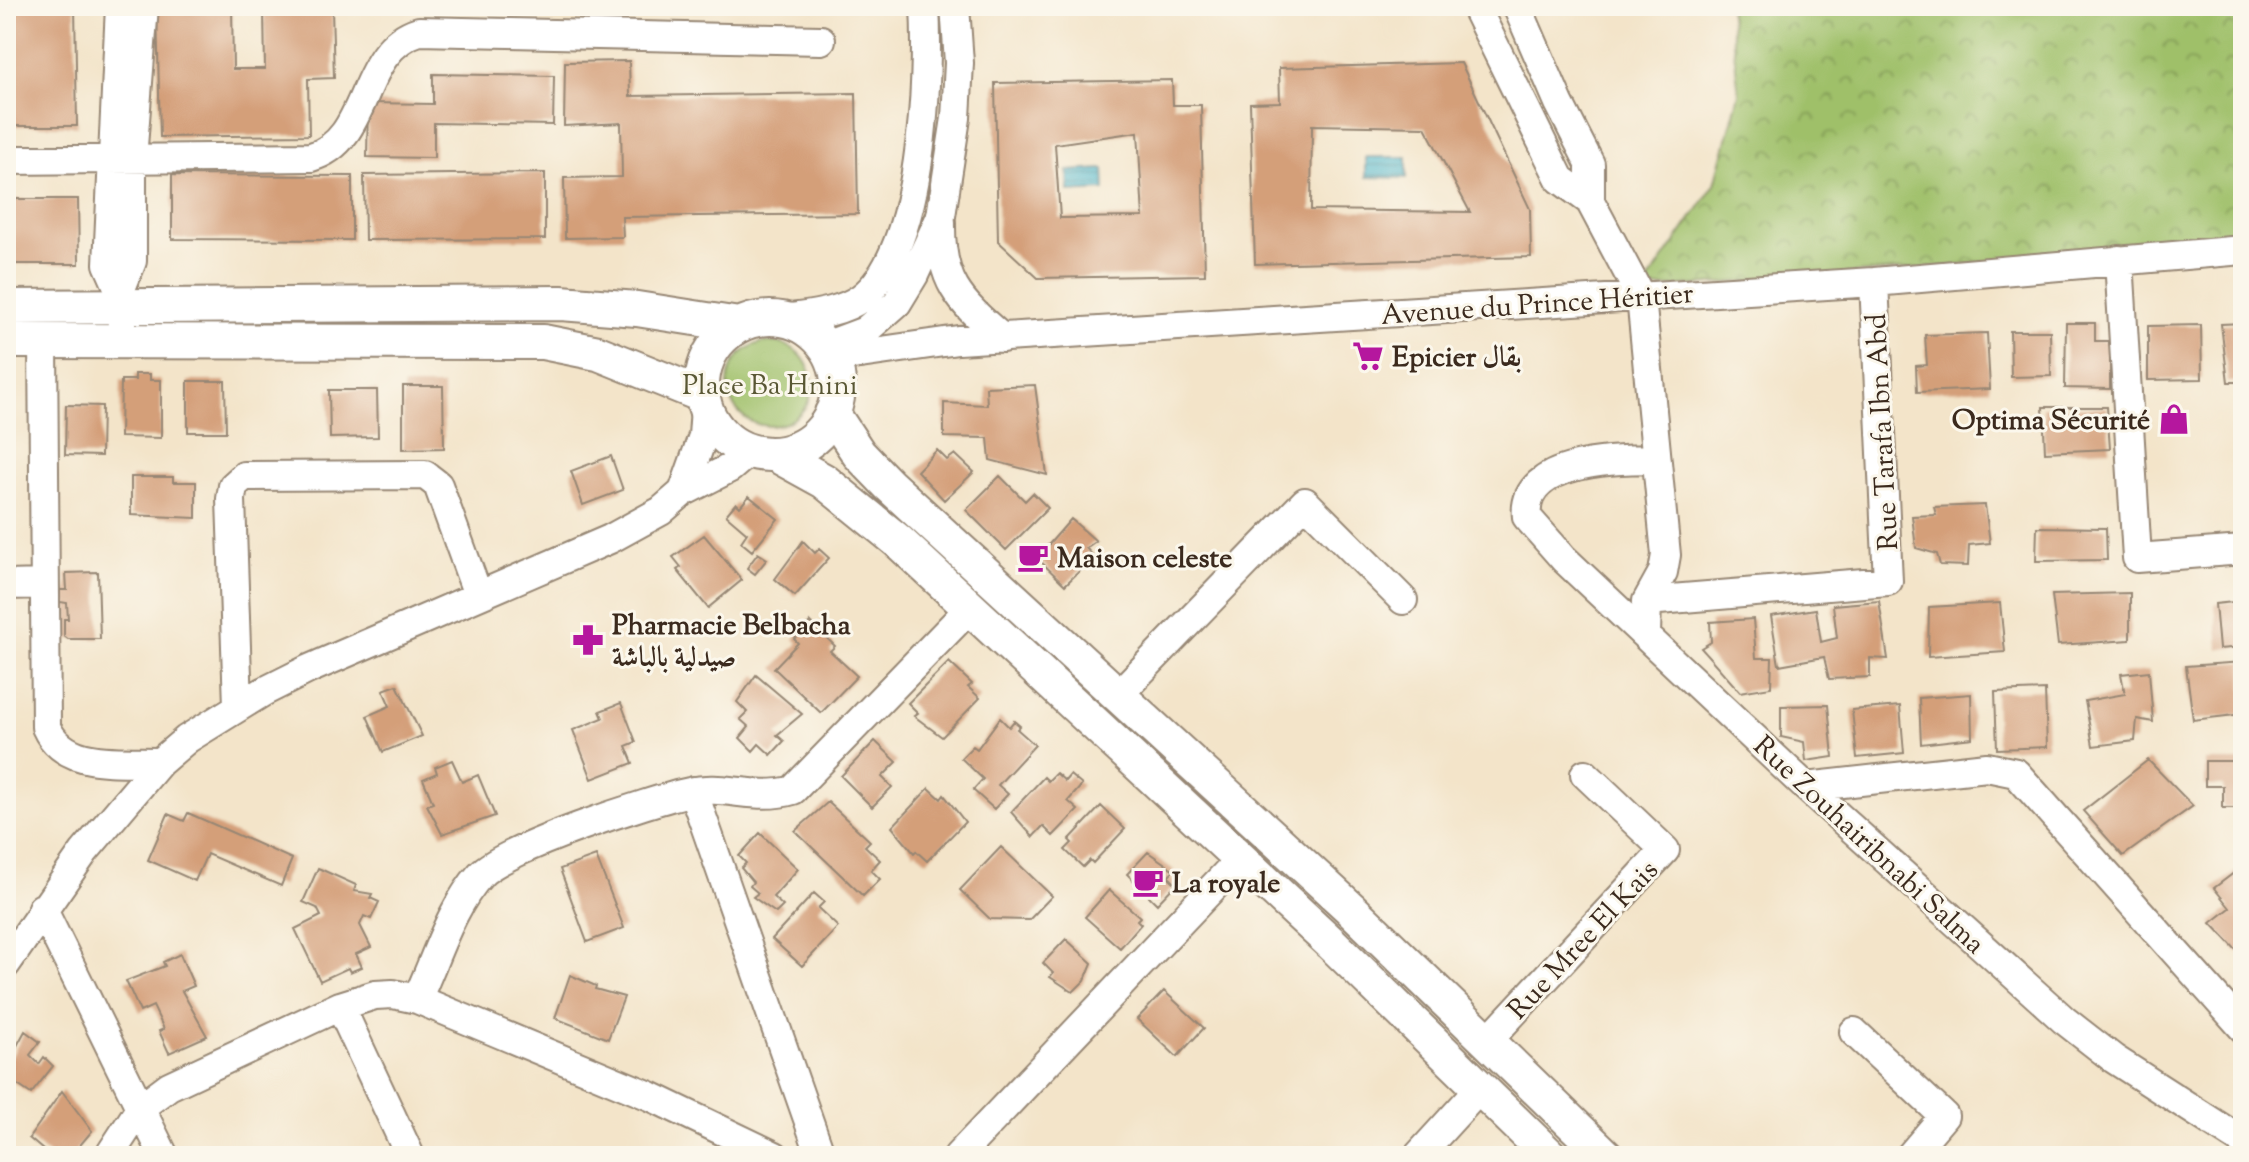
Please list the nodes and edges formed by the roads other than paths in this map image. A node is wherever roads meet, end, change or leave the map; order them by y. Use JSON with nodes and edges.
{"nodes":[{"id":1,"x":120,"y":6,"type":"edge"},
{"id":2,"x":144,"y":6,"type":"edge"},
{"id":3,"x":925,"y":6,"type":"edge"},
{"id":4,"x":955,"y":6,"type":"edge"},
{"id":5,"x":1520,"y":12,"type":"edge"},
{"id":6,"x":1479,"y":18,"type":"edge"},
{"id":7,"x":821,"y":40,"type":"dead end"},
{"id":8,"x":122,"y":159,"type":"junction"},
{"id":9,"x":6,"y":160,"type":"edge"},
{"id":10,"x":1590,"y":201,"type":"junction"},
{"id":11,"x":941,"y":216,"type":"junction"},
{"id":12,"x":2243,"y":250,"type":"edge"},
{"id":13,"x":2119,"y":260,"type":"junction"},
{"id":14,"x":1874,"y":282,"type":"junction"},
{"id":15,"x":1641,"y":297,"type":"junction"},
{"id":16,"x":6,"y":307,"type":"edge"},
{"id":17,"x":121,"y":312,"type":"junction"},
{"id":18,"x":785,"y":319,"type":"junction"},
{"id":19,"x":739,"y":325,"type":"junction"},
{"id":20,"x":1002,"y":338,"type":"junction"},
{"id":21,"x":6,"y":341,"type":"edge"},
{"id":22,"x":43,"y":341,"type":"junction"},
{"id":23,"x":828,"y":352,"type":"junction"},
{"id":24,"x":704,"y":401,"type":"junction"},
{"id":25,"x":832,"y":413,"type":"junction"},
{"id":26,"x":762,"y":452,"type":"junction"},
{"id":27,"x":1655,"y":459,"type":"junction"},
{"id":28,"x":683,"y":492,"type":"junction"},
{"id":29,"x":2243,"y":550,"type":"edge"},
{"id":30,"x":44,"y":584,"type":"junction"},
{"id":31,"x":6,"y":585,"type":"edge"},
{"id":32,"x":478,"y":595,"type":"junction"},
{"id":33,"x":1403,"y":600,"type":"dead end"},
{"id":34,"x":1647,"y":601,"type":"junction"},
{"id":35,"x":970,"y":608,"type":"junction"},
{"id":36,"x":1646,"y":635,"type":"junction"},
{"id":37,"x":1118,"y":695,"type":"junction"},
{"id":38,"x":238,"y":706,"type":"junction"},
{"id":39,"x":160,"y":762,"type":"junction"},
{"id":40,"x":1585,"y":774,"type":"dead end"},
{"id":41,"x":1806,"y":787,"type":"junction"},
{"id":42,"x":693,"y":791,"type":"junction"},
{"id":43,"x":1241,"y":858,"type":"junction"},
{"id":44,"x":42,"y":908,"type":"junction"},
{"id":45,"x":6,"y":964,"type":"edge"},
{"id":46,"x":417,"y":999,"type":"junction"},
{"id":47,"x":340,"y":1006,"type":"junction"},
{"id":48,"x":2243,"y":1028,"type":"edge"},
{"id":49,"x":1854,"y":1032,"type":"dead end"},
{"id":50,"x":1489,"y":1039,"type":"junction"},
{"id":51,"x":1481,"y":1087,"type":"junction"},
{"id":52,"x":141,"y":1107,"type":"junction"},
{"id":53,"x":2238,"y":1144,"type":"edge"},
{"id":54,"x":109,"y":1156,"type":"edge"},
{"id":55,"x":164,"y":1156,"type":"edge"},
{"id":56,"x":410,"y":1156,"type":"edge"},
{"id":57,"x":775,"y":1156,"type":"edge"},
{"id":58,"x":821,"y":1156,"type":"edge"},
{"id":59,"x":958,"y":1156,"type":"edge"},
{"id":60,"x":1418,"y":1156,"type":"edge"},
{"id":61,"x":1550,"y":1156,"type":"edge"},
{"id":62,"x":1606,"y":1156,"type":"edge"},
{"id":63,"x":1910,"y":1156,"type":"edge"}],
"edges":[{"from":1,"to":8,"type":"street"},
{"from":2,"to":8,"type":"street"},
{"from":3,"to":18,"type":"street"},
{"from":4,"to":11,"type":"street"},
{"from":5,"to":6,"type":"street"},
{"from":5,"to":10,"type":"street"},
{"from":6,"to":10,"type":"street"},
{"from":7,"to":8,"type":"street"},
{"from":8,"to":9,"type":"street"},
{"from":8,"to":17,"type":"street"},
{"from":10,"to":15,"type":"street"},
{"from":11,"to":20,"type":"street"},
{"from":11,"to":23,"type":"street"},
{"from":12,"to":13,"type":"street","name":"Avenue du Prince Héritier"},
{"from":13,"to":14,"type":"street","name":"Avenue du Prince Héritier"},
{"from":13,"to":29,"type":"street"},
{"from":14,"to":15,"type":"street","name":"Avenue du Prince Héritier"},
{"from":14,"to":34,"type":"street","name":"Rue Tarafa Ibn Abd"},
{"from":15,"to":20,"type":"street","name":"Avenue du Prince Héritier"},
{"from":15,"to":27,"type":"street"},
{"from":16,"to":17,"type":"main road"},
{"from":17,"to":19,"type":"main road"},
{"from":17,"to":22,"type":"main road"},
{"from":17,"to":24,"type":"main road"},
{"from":18,"to":19,"type":"main road"},
{"from":18,"to":23,"type":"main road"},
{"from":19,"to":24,"type":"main road"},
{"from":20,"to":23,"type":"street","name":"Avenue du Prince Héritier"},
{"from":21,"to":22,"type":"main road"},
{"from":22,"to":30,"type":"street"},
{"from":23,"to":25,"type":"main road"},
{"from":24,"to":26,"type":"main road"},
{"from":24,"to":28,"type":"street"},
{"from":25,"to":26,"type":"main road"},
{"from":25,"to":37,"type":"main road"},
{"from":26,"to":28,"type":"street"},
{"from":26,"to":35,"type":"main road"},
{"from":27,"to":34,"type":"street"},
{"from":27,"to":36,"type":"street","name":"Rue Zouhairibnabi Salma"},
{"from":28,"to":32,"type":"street"},
{"from":30,"to":31,"type":"street"},
{"from":30,"to":39,"type":"street"},
{"from":32,"to":38,"type":"street"},
{"from":32,"to":38,"type":"street"},
{"from":33,"to":37,"type":"street"},
{"from":34,"to":36,"type":"street"},
{"from":35,"to":42,"type":"street"},
{"from":35,"to":43,"type":"main road"},
{"from":36,"to":41,"type":"street","name":"Rue Zouhairibnabi Salma"},
{"from":37,"to":50,"type":"main road"},
{"from":38,"to":39,"type":"street"},
{"from":39,"to":44,"type":"street"},
{"from":40,"to":50,"type":"street","name":"Rue Mree El Kais"},
{"from":41,"to":48,"type":"street"},
{"from":41,"to":53,"type":"street","name":"Rue Zouhairibnabi Salma"},
{"from":42,"to":46,"type":"street"},
{"from":42,"to":58,"type":"street"},
{"from":43,"to":51,"type":"main road"},
{"from":43,"to":59,"type":"street"},
{"from":44,"to":45,"type":"street"},
{"from":44,"to":52,"type":"street"},
{"from":46,"to":47,"type":"street"},
{"from":46,"to":57,"type":"street"},
{"from":47,"to":52,"type":"street"},
{"from":47,"to":56,"type":"street"},
{"from":49,"to":63,"type":"street"},
{"from":50,"to":62,"type":"main road"},
{"from":51,"to":60,"type":"street"},
{"from":51,"to":61,"type":"main road"},
{"from":52,"to":54,"type":"street"},
{"from":52,"to":55,"type":"street"}]}
